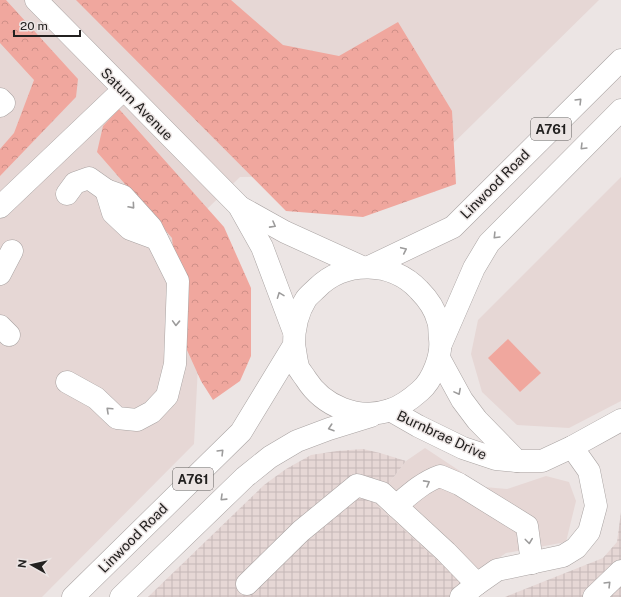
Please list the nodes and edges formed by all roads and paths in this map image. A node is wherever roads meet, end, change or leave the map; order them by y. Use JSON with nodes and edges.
{"nodes":[{"id":1,"x":36,"y":0,"type":"edge"},
{"id":2,"x":621,"y":60,"type":"edge"},
{"id":3,"x":122,"y":90,"type":"junction"},
{"id":4,"x":0,"y":99,"type":"edge"},
{"id":5,"x":0,"y":106,"type":"edge"},
{"id":6,"x":621,"y":110,"type":"edge"},
{"id":7,"x":67,"y":194,"type":"dead end"},
{"id":8,"x":239,"y":206,"type":"junction"},
{"id":9,"x":0,"y":207,"type":"edge"},
{"id":10,"x":12,"y":251,"type":"dead end"},
{"id":11,"x":365,"y":267,"type":"junction"},
{"id":12,"x":0,"y":274,"type":"edge"},
{"id":13,"x":294,"y":338,"type":"junction"},
{"id":14,"x":440,"y":352,"type":"junction"},
{"id":15,"x":67,"y":382,"type":"dead end"},
{"id":16,"x":386,"y":412,"type":"junction"},
{"id":17,"x":621,"y":420,"type":"edge"},
{"id":18,"x":572,"y":447,"type":"junction"},
{"id":19,"x":517,"y":461,"type":"junction"},
{"id":20,"x":396,"y":506,"type":"junction"},
{"id":21,"x":532,"y":563,"type":"junction"},
{"id":22,"x":621,"y":571,"type":"edge"},
{"id":23,"x":247,"y":584,"type":"dead end"},
{"id":24,"x":469,"y":590,"type":"edge"},
{"id":25,"x":73,"y":597,"type":"edge"},
{"id":26,"x":121,"y":597,"type":"edge"},
{"id":27,"x":594,"y":597,"type":"edge"}],
"edges":[{"from":1,"to":3,"type":"main road","name":"Saturn Avenue"},
{"from":11,"to":2,"type":"main road","name":"Linwood Road","number":"A761","one_way":true},
{"from":3,"to":8,"type":"main road","name":"Saturn Avenue"},
{"from":3,"to":9,"type":"main road"},
{"from":4,"to":5,"type":"main road"},
{"from":6,"to":14,"type":"main road","number":"A761","one_way":true},
{"from":7,"to":15,"type":"main road","one_way":true},
{"from":8,"to":11,"type":"main road","name":"Saturn Avenue","one_way":true},
{"from":13,"to":8,"type":"main road","name":"Saturn Avenue","one_way":true},
{"from":10,"to":12,"type":"main road"},
{"from":11,"to":13,"type":"main road"},
{"from":11,"to":14,"type":"main road"},
{"from":13,"to":16,"type":"main road","name":"Saturn Avenue"},
{"from":25,"to":13,"type":"main road","name":"Linwood Road","number":"A761","one_way":true},
{"from":14,"to":16,"type":"main road"},
{"from":14,"to":19,"type":"main road","name":"Burnbrae Drive","one_way":true},
{"from":16,"to":19,"type":"main road","name":"Burnbrae Drive"},
{"from":16,"to":26,"type":"main road","number":"A761","one_way":true},
{"from":17,"to":18,"type":"main road","name":"Burnbrae Drive"},
{"from":18,"to":19,"type":"main road","name":"Burnbrae Drive"},
{"from":18,"to":21,"type":"main road"},
{"from":20,"to":21,"type":"main road","one_way":true},
{"from":20,"to":23,"type":"main road"},
{"from":20,"to":24,"type":"main road"},
{"from":21,"to":24,"type":"main road"},
{"from":27,"to":22,"type":"main road","one_way":true}]}
